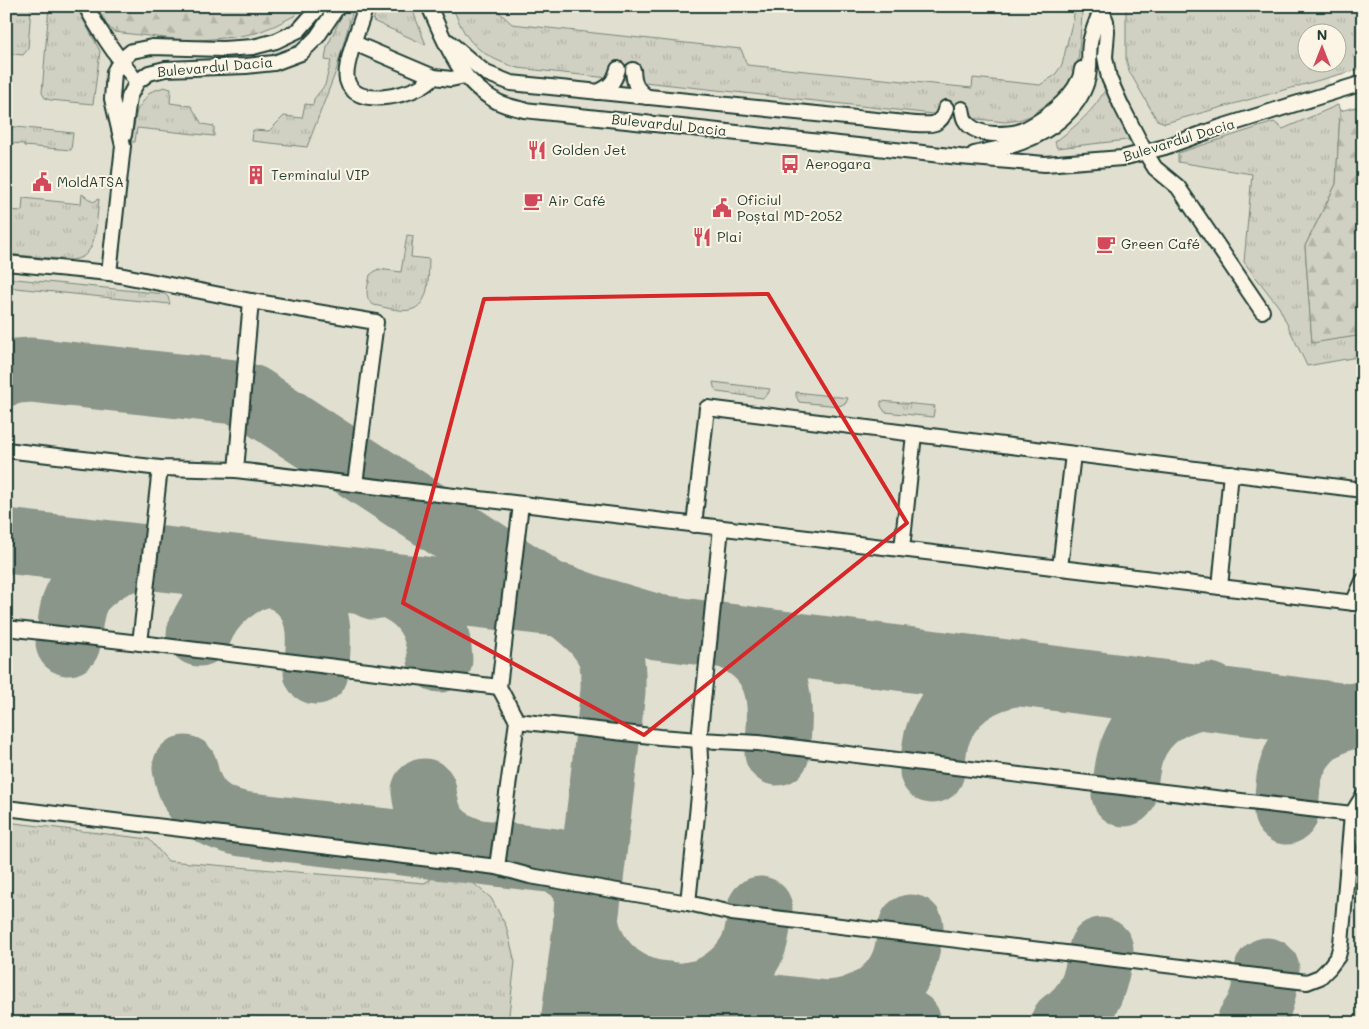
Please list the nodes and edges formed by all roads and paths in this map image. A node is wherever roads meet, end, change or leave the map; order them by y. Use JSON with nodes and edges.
{"nodes":[{"id":1,"x":86,"y":6,"type":"edge"},
{"id":2,"x":320,"y":6,"type":"edge"},
{"id":3,"x":338,"y":6,"type":"edge"},
{"id":4,"x":366,"y":6,"type":"edge"},
{"id":5,"x":429,"y":6,"type":"edge"},
{"id":6,"x":1101,"y":7,"type":"edge"},
{"id":7,"x":443,"y":36,"type":"junction"},
{"id":8,"x":354,"y":43,"type":"junction"},
{"id":9,"x":1088,"y":54,"type":"junction"},
{"id":10,"x":120,"y":61,"type":"junction"},
{"id":11,"x":618,"y":69,"type":"dead end"},
{"id":12,"x":633,"y":70,"type":"dead end"},
{"id":13,"x":465,"y":76,"type":"junction"},
{"id":14,"x":434,"y":77,"type":"junction"},
{"id":15,"x":137,"y":82,"type":"junction"},
{"id":16,"x":1363,"y":83,"type":"edge"},
{"id":17,"x":598,"y":92,"type":"junction"},
{"id":18,"x":647,"y":97,"type":"junction"},
{"id":19,"x":946,"y":108,"type":"dead end"},
{"id":20,"x":962,"y":109,"type":"dead end"},
{"id":21,"x":123,"y":146,"type":"junction"},
{"id":22,"x":1145,"y":152,"type":"junction"},
{"id":23,"x":960,"y":157,"type":"junction"},
{"id":24,"x":6,"y":263,"type":"edge"},
{"id":25,"x":109,"y":273,"type":"junction"},
{"id":26,"x":251,"y":302,"type":"junction"},
{"id":27,"x":1262,"y":311,"type":"dead end"},
{"id":28,"x":914,"y":434,"type":"junction"},
{"id":29,"x":6,"y":450,"type":"edge"},
{"id":30,"x":1073,"y":454,"type":"junction"},
{"id":31,"x":160,"y":468,"type":"junction"},
{"id":32,"x":236,"y":470,"type":"junction"},
{"id":33,"x":1231,"y":473,"type":"junction"},
{"id":34,"x":354,"y":484,"type":"junction"},
{"id":35,"x":1363,"y":490,"type":"edge"},
{"id":36,"x":521,"y":504,"type":"junction"},
{"id":37,"x":694,"y":525,"type":"junction"},
{"id":38,"x":721,"y":528,"type":"junction"},
{"id":39,"x":902,"y":549,"type":"junction"},
{"id":40,"x":1060,"y":568,"type":"junction"},
{"id":41,"x":1363,"y":581,"type":"edge"},
{"id":42,"x":1220,"y":587,"type":"junction"},
{"id":43,"x":1358,"y":604,"type":"edge"},
{"id":44,"x":6,"y":628,"type":"edge"},
{"id":45,"x":140,"y":643,"type":"junction"},
{"id":46,"x":499,"y":687,"type":"junction"},
{"id":47,"x":517,"y":722,"type":"junction"},
{"id":48,"x":698,"y":740,"type":"junction"},
{"id":49,"x":1363,"y":796,"type":"edge"},
{"id":50,"x":6,"y":808,"type":"edge"},
{"id":51,"x":1352,"y":814,"type":"junction"},
{"id":52,"x":497,"y":867,"type":"junction"},
{"id":53,"x":688,"y":903,"type":"junction"}],
"edges":[{"from":1,"to":10,"type":"lane"},
{"from":2,"to":10,"type":"lane"},
{"from":3,"to":15,"type":"lane","name":"Bulevardul Dacia"},
{"from":4,"to":8,"type":"lane"},
{"from":5,"to":7,"type":"lane","name":"Bulevardul Dacia"},
{"from":6,"to":9,"type":"lane","name":"Bulevardul Dacia"},
{"from":6,"to":22,"type":"lane"},
{"from":7,"to":13,"type":"lane","name":"Bulevardul Dacia"},
{"from":7,"to":17,"type":"lane"},
{"from":8,"to":14,"type":"lane"},
{"from":8,"to":14,"type":"lane"},
{"from":9,"to":20,"type":"lane"},
{"from":9,"to":23,"type":"lane","name":"Bulevardul Dacia"},
{"from":10,"to":15,"type":"lane"},
{"from":10,"to":21,"type":"lane"},
{"from":11,"to":17,"type":"lane"},
{"from":12,"to":18,"type":"lane"},
{"from":13,"to":14,"type":"lane"},
{"from":13,"to":23,"type":"lane","name":"Bulevardul Dacia"},
{"from":15,"to":21,"type":"lane"},
{"from":16,"to":22,"type":"lane","name":"Bulevardul Dacia"},
{"from":17,"to":18,"type":"lane"},
{"from":18,"to":19,"type":"lane"},
{"from":21,"to":25,"type":"lane"},
{"from":22,"to":23,"type":"lane","name":"Bulevardul Dacia"},
{"from":22,"to":27,"type":"lane"},
{"from":24,"to":25,"type":"lane"},
{"from":25,"to":26,"type":"lane"},
{"from":26,"to":32,"type":"lane"},
{"from":26,"to":34,"type":"lane"},
{"from":28,"to":30,"type":"lane"},
{"from":28,"to":37,"type":"lane"},
{"from":28,"to":39,"type":"lane"},
{"from":29,"to":31,"type":"lane"},
{"from":30,"to":33,"type":"lane"},
{"from":30,"to":40,"type":"lane"},
{"from":31,"to":32,"type":"lane"},
{"from":31,"to":45,"type":"lane"},
{"from":32,"to":34,"type":"lane"},
{"from":33,"to":35,"type":"lane"},
{"from":33,"to":42,"type":"lane"},
{"from":34,"to":36,"type":"lane"},
{"from":36,"to":37,"type":"lane"},
{"from":36,"to":46,"type":"lane"},
{"from":37,"to":38,"type":"lane"},
{"from":38,"to":39,"type":"lane"},
{"from":38,"to":48,"type":"lane"},
{"from":39,"to":40,"type":"lane"},
{"from":40,"to":42,"type":"lane"},
{"from":41,"to":43,"type":"lane"},
{"from":42,"to":43,"type":"lane"},
{"from":44,"to":45,"type":"lane"},
{"from":45,"to":46,"type":"lane"},
{"from":46,"to":47,"type":"lane"},
{"from":47,"to":48,"type":"lane"},
{"from":47,"to":52,"type":"lane"},
{"from":48,"to":51,"type":"lane"},
{"from":48,"to":53,"type":"lane"},
{"from":49,"to":51,"type":"lane"},
{"from":50,"to":52,"type":"lane"},
{"from":51,"to":53,"type":"lane"},
{"from":52,"to":53,"type":"lane"}]}
